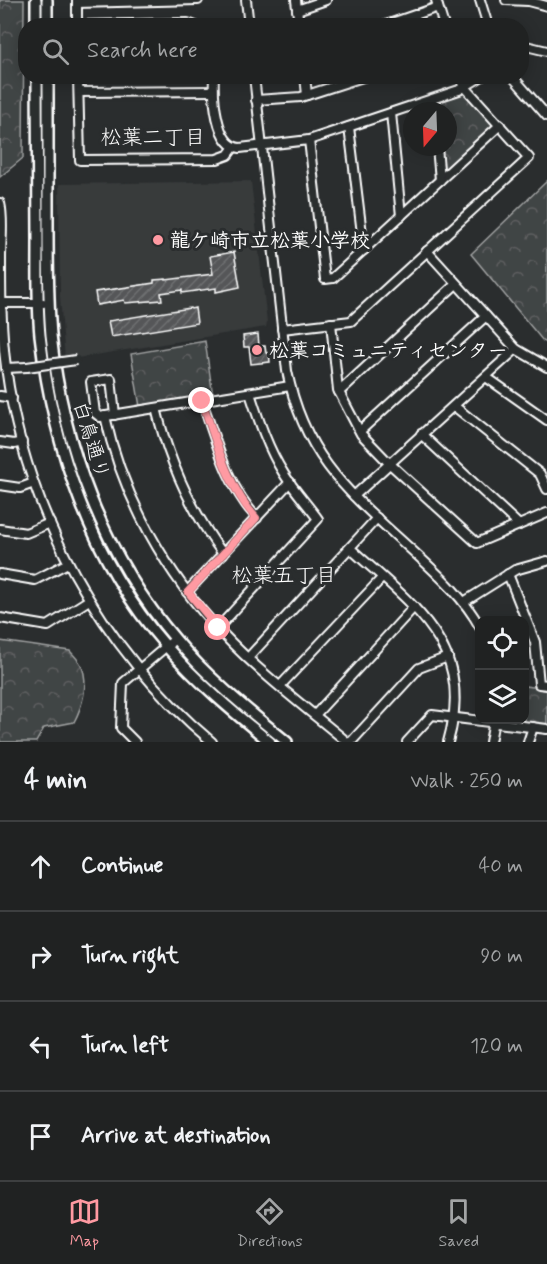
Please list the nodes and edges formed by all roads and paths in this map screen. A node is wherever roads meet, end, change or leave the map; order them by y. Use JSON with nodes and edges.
{"nodes":[{"id":1,"x":36,"y":0,"type":"edge"},
{"id":2,"x":47,"y":0,"type":"edge"},
{"id":3,"x":198,"y":0,"type":"edge"},
{"id":4,"x":246,"y":0,"type":"edge"},
{"id":5,"x":296,"y":0,"type":"edge"},
{"id":6,"x":326,"y":0,"type":"edge"},
{"id":7,"x":480,"y":0,"type":"edge"},
{"id":8,"x":506,"y":0,"type":"edge"},
{"id":9,"x":77,"y":2,"type":"edge"},
{"id":10,"x":437,"y":3,"type":"edge"},
{"id":11,"x":547,"y":6,"type":"edge"},
{"id":12,"x":297,"y":10,"type":"junction"},
{"id":13,"x":36,"y":18,"type":"edge"},
{"id":14,"x":47,"y":18,"type":"edge"},
{"id":15,"x":77,"y":18,"type":"edge"},
{"id":16,"x":248,"y":18,"type":"edge"},
{"id":17,"x":298,"y":18,"type":"edge"},
{"id":18,"x":402,"y":18,"type":"edge"},
{"id":19,"x":442,"y":18,"type":"edge"},
{"id":20,"x":486,"y":18,"type":"edge"},
{"id":21,"x":529,"y":47,"type":"edge"},
{"id":22,"x":547,"y":51,"type":"edge"},
{"id":23,"x":37,"y":84,"type":"edge"},
{"id":24,"x":48,"y":84,"type":"edge"},
{"id":25,"x":78,"y":84,"type":"edge"},
{"id":26,"x":213,"y":84,"type":"edge"},
{"id":27,"x":255,"y":84,"type":"edge"},
{"id":28,"x":306,"y":84,"type":"edge"},
{"id":29,"x":341,"y":84,"type":"edge"},
{"id":30,"x":464,"y":84,"type":"edge"},
{"id":31,"x":470,"y":84,"type":"edge"},
{"id":32,"x":519,"y":84,"type":"edge"},
{"id":33,"x":465,"y":87,"type":"junction"},
{"id":34,"x":213,"y":91,"type":"junction"},
{"id":35,"x":79,"y":92,"type":"junction"},
{"id":36,"x":307,"y":95,"type":"junction"},
{"id":37,"x":432,"y":99,"type":"junction"},
{"id":38,"x":256,"y":100,"type":"junction"},
{"id":39,"x":432,"y":102,"type":"edge"},
{"id":40,"x":391,"y":113,"type":"junction"},
{"id":41,"x":547,"y":116,"type":"edge"},
{"id":42,"x":500,"y":125,"type":"junction"},
{"id":43,"x":349,"y":127,"type":"junction"},
{"id":44,"x":309,"y":140,"type":"junction"},
{"id":45,"x":261,"y":146,"type":"junction"},
{"id":46,"x":234,"y":147,"type":"junction"},
{"id":47,"x":438,"y":156,"type":"edge"},
{"id":48,"x":440,"y":180,"type":"junction"},
{"id":49,"x":0,"y":203,"type":"edge"},
{"id":50,"x":401,"y":216,"type":"junction"},
{"id":51,"x":364,"y":250,"type":"junction"},
{"id":52,"x":427,"y":251,"type":"junction"},
{"id":53,"x":0,"y":260,"type":"edge"},
{"id":54,"x":456,"y":284,"type":"junction"},
{"id":55,"x":50,"y":302,"type":"junction"},
{"id":56,"x":1,"y":303,"type":"edge"},
{"id":57,"x":38,"y":303,"type":"junction"},
{"id":58,"x":486,"y":316,"type":"junction"},
{"id":59,"x":331,"y":323,"type":"junction"},
{"id":60,"x":282,"y":329,"type":"junction"},
{"id":61,"x":2,"y":348,"type":"edge"},
{"id":62,"x":516,"y":350,"type":"junction"},
{"id":63,"x":76,"y":360,"type":"dead end"},
{"id":64,"x":547,"y":367,"type":"edge"},
{"id":65,"x":4,"y":371,"type":"edge"},
{"id":66,"x":486,"y":377,"type":"junction"},
{"id":67,"x":290,"y":386,"type":"junction"},
{"id":68,"x":339,"y":392,"type":"junction"},
{"id":69,"x":250,"y":393,"type":"junction"},
{"id":70,"x":0,"y":396,"type":"edge"},
{"id":71,"x":12,"y":398,"type":"junction"},
{"id":72,"x":202,"y":401,"type":"junction"},
{"id":73,"x":454,"y":406,"type":"junction"},
{"id":74,"x":156,"y":408,"type":"junction"},
{"id":75,"x":115,"y":415,"type":"junction"},
{"id":76,"x":105,"y":416,"type":"junction"},
{"id":77,"x":547,"y":420,"type":"edge"},
{"id":78,"x":360,"y":431,"type":"junction"},
{"id":79,"x":422,"y":434,"type":"junction"},
{"id":80,"x":0,"y":442,"type":"edge"},
{"id":81,"x":22,"y":442,"type":"junction"},
{"id":82,"x":389,"y":463,"type":"junction"},
{"id":83,"x":544,"y":473,"type":"edge"},
{"id":84,"x":290,"y":482,"type":"junction"},
{"id":85,"x":34,"y":483,"type":"junction"},
{"id":86,"x":0,"y":485,"type":"edge"},
{"id":87,"x":547,"y":489,"type":"edge"},
{"id":88,"x":354,"y":496,"type":"junction"},
{"id":89,"x":547,"y":513,"type":"edge"},
{"id":90,"x":256,"y":518,"type":"junction"},
{"id":91,"x":377,"y":518,"type":"junction"},
{"id":92,"x":50,"y":523,"type":"junction"},
{"id":93,"x":519,"y":525,"type":"junction"},
{"id":94,"x":0,"y":529,"type":"edge"},
{"id":95,"x":350,"y":548,"type":"junction"},
{"id":96,"x":223,"y":554,"type":"junction"},
{"id":97,"x":547,"y":561,"type":"edge"},
{"id":98,"x":68,"y":562,"type":"junction"},
{"id":99,"x":0,"y":574,"type":"edge"},
{"id":100,"x":508,"y":574,"type":"junction"},
{"id":101,"x":382,"y":578,"type":"junction"},
{"id":102,"x":188,"y":592,"type":"junction"},
{"id":103,"x":89,"y":600,"type":"junction"},
{"id":104,"x":464,"y":602,"type":"junction"},
{"id":105,"x":414,"y":607,"type":"junction"},
{"id":106,"x":0,"y":618,"type":"edge"},
{"id":107,"x":475,"y":619,"type":"edge"},
{"id":108,"x":218,"y":628,"type":"junction"},
{"id":109,"x":176,"y":639,"type":"junction"},
{"id":110,"x":166,"y":646,"type":"junction"},
{"id":111,"x":448,"y":657,"type":"junction"},
{"id":112,"x":248,"y":658,"type":"junction"},
{"id":113,"x":139,"y":669,"type":"junction"},
{"id":114,"x":280,"y":686,"type":"junction"},
{"id":115,"x":547,"y":686,"type":"edge"},
{"id":116,"x":315,"y":715,"type":"junction"},
{"id":117,"x":455,"y":717,"type":"junction"},
{"id":118,"x":475,"y":719,"type":"edge"},
{"id":119,"x":493,"y":724,"type":"edge"},
{"id":120,"x":514,"y":724,"type":"edge"},
{"id":121,"x":533,"y":727,"type":"junction"},
{"id":122,"x":547,"y":729,"type":"edge"},
{"id":123,"x":135,"y":742,"type":"edge"},
{"id":124,"x":212,"y":742,"type":"edge"},
{"id":125,"x":270,"y":742,"type":"edge"},
{"id":126,"x":287,"y":742,"type":"edge"},
{"id":127,"x":349,"y":742,"type":"edge"},
{"id":128,"x":407,"y":742,"type":"edge"},
{"id":129,"x":448,"y":742,"type":"edge"},
{"id":130,"x":490,"y":742,"type":"edge"},
{"id":131,"x":528,"y":742,"type":"edge"}],
"edges":[{"from":1,"to":13,"type":"main road"},
{"from":2,"to":14,"type":"main road"},
{"from":3,"to":9,"type":"street"},
{"from":4,"to":16,"type":"street"},
{"from":5,"to":12,"type":"street"},
{"from":6,"to":12,"type":"street"},
{"from":7,"to":20,"type":"street"},
{"from":8,"to":11,"type":"street"},
{"from":9,"to":15,"type":"street"},
{"from":10,"to":18,"type":"street"},
{"from":10,"to":19,"type":"street"},
{"from":12,"to":17,"type":"street"},
{"from":21,"to":22,"type":"street"},
{"from":23,"to":57,"type":"main road","name":"白鳥通り"},
{"from":24,"to":55,"type":"main road","name":"白鳥通り"},
{"from":25,"to":35,"type":"street"},
{"from":26,"to":34,"type":"street"},
{"from":27,"to":38,"type":"street"},
{"from":28,"to":36,"type":"street"},
{"from":29,"to":36,"type":"street"},
{"from":30,"to":33,"type":"street"},
{"from":31,"to":33,"type":"street"},
{"from":32,"to":41,"type":"street"},
{"from":33,"to":37,"type":"street"},
{"from":33,"to":42,"type":"street"},
{"from":34,"to":35,"type":"street"},
{"from":34,"to":46,"type":"street"},
{"from":35,"to":46,"type":"street"},
{"from":36,"to":38,"type":"street"},
{"from":37,"to":39,"type":"street"},
{"from":37,"to":40,"type":"street"},
{"from":38,"to":45,"type":"street"},
{"from":40,"to":43,"type":"street"},
{"from":40,"to":50,"type":"street"},
{"from":42,"to":48,"type":"street"},
{"from":42,"to":52,"type":"street"},
{"from":43,"to":44,"type":"street"},
{"from":43,"to":51,"type":"street"},
{"from":44,"to":45,"type":"street"},
{"from":44,"to":51,"type":"street"},
{"from":45,"to":46,"type":"street"},
{"from":45,"to":60,"type":"street"},
{"from":47,"to":48,"type":"street"},
{"from":48,"to":50,"type":"street"},
{"from":49,"to":53,"type":"street"},
{"from":50,"to":51,"type":"street"},
{"from":52,"to":54,"type":"street"},
{"from":52,"to":59,"type":"street"},
{"from":53,"to":56,"type":"street"},
{"from":54,"to":58,"type":"street"},
{"from":54,"to":68,"type":"street"},
{"from":55,"to":57,"type":"street"},
{"from":55,"to":109,"type":"main road","name":"白鳥通り"},
{"from":56,"to":57,"type":"street"},
{"from":56,"to":61,"type":"street"},
{"from":57,"to":110,"type":"main road","name":"白鳥通り"},
{"from":58,"to":62,"type":"street"},
{"from":58,"to":78,"type":"street"},
{"from":59,"to":60,"type":"street"},
{"from":59,"to":68,"type":"street"},
{"from":60,"to":67,"type":"street"},
{"from":61,"to":65,"type":"street"},
{"from":62,"to":64,"type":"street"},
{"from":62,"to":66,"type":"street"},
{"from":63,"to":65,"type":"street","bridge":true},
{"from":65,"to":71,"type":"street"},
{"from":66,"to":73,"type":"street"},
{"from":66,"to":77,"type":"street"},
{"from":67,"to":69,"type":"street"},
{"from":67,"to":88,"type":"street"},
{"from":68,"to":78,"type":"street"},
{"from":69,"to":72,"type":"street"},
{"from":69,"to":84,"type":"street"},
{"from":70,"to":71,"type":"street"},
{"from":71,"to":81,"type":"street"},
{"from":72,"to":74,"type":"street"},
{"from":72,"to":90,"type":"street"},
{"from":73,"to":79,"type":"street"},
{"from":73,"to":83,"type":"street"},
{"from":74,"to":75,"type":"street"},
{"from":74,"to":96,"type":"street"},
{"from":75,"to":76,"type":"street"},
{"from":75,"to":76,"type":"street"},
{"from":76,"to":102,"type":"street"},
{"from":78,"to":82,"type":"street"},
{"from":79,"to":82,"type":"street"},
{"from":79,"to":93,"type":"street"},
{"from":80,"to":81,"type":"street"},
{"from":81,"to":85,"type":"street"},
{"from":82,"to":88,"type":"street"},
{"from":82,"to":93,"type":"street"},
{"from":83,"to":87,"type":"street"},
{"from":84,"to":90,"type":"street"},
{"from":84,"to":108,"type":"street"},
{"from":85,"to":86,"type":"street"},
{"from":85,"to":92,"type":"street"},
{"from":88,"to":91,"type":"street"},
{"from":89,"to":93,"type":"street"},
{"from":90,"to":96,"type":"street"},
{"from":91,"to":95,"type":"street"},
{"from":91,"to":104,"type":"street"},
{"from":92,"to":94,"type":"street"},
{"from":92,"to":98,"type":"street"},
{"from":95,"to":101,"type":"street"},
{"from":95,"to":112,"type":"street"},
{"from":96,"to":102,"type":"street"},
{"from":97,"to":100,"type":"street"},
{"from":98,"to":99,"type":"street"},
{"from":98,"to":103,"type":"street"},
{"from":100,"to":104,"type":"street"},
{"from":100,"to":115,"type":"street"},
{"from":101,"to":105,"type":"street"},
{"from":101,"to":114,"type":"street"},
{"from":102,"to":108,"type":"street"},
{"from":103,"to":106,"type":"street"},
{"from":103,"to":113,"type":"street"},
{"from":104,"to":107,"type":"street"},
{"from":105,"to":111,"type":"street"},
{"from":105,"to":116,"type":"street"},
{"from":108,"to":112,"type":"street"},
{"from":109,"to":110,"type":"street"},
{"from":109,"to":126,"type":"main road","name":"白鳥通り"},
{"from":110,"to":113,"type":"street"},
{"from":110,"to":125,"type":"main road","name":"白鳥通り"},
{"from":111,"to":117,"type":"street"},
{"from":111,"to":127,"type":"street"},
{"from":112,"to":114,"type":"street"},
{"from":113,"to":123,"type":"street"},
{"from":113,"to":124,"type":"street"},
{"from":114,"to":116,"type":"street"},
{"from":116,"to":127,"type":"street"},
{"from":117,"to":118,"type":"street"},
{"from":117,"to":128,"type":"street"},
{"from":117,"to":129,"type":"street"},
{"from":119,"to":130,"type":"street"},
{"from":120,"to":121,"type":"street"},
{"from":121,"to":122,"type":"street"},
{"from":121,"to":131,"type":"street"}]}
